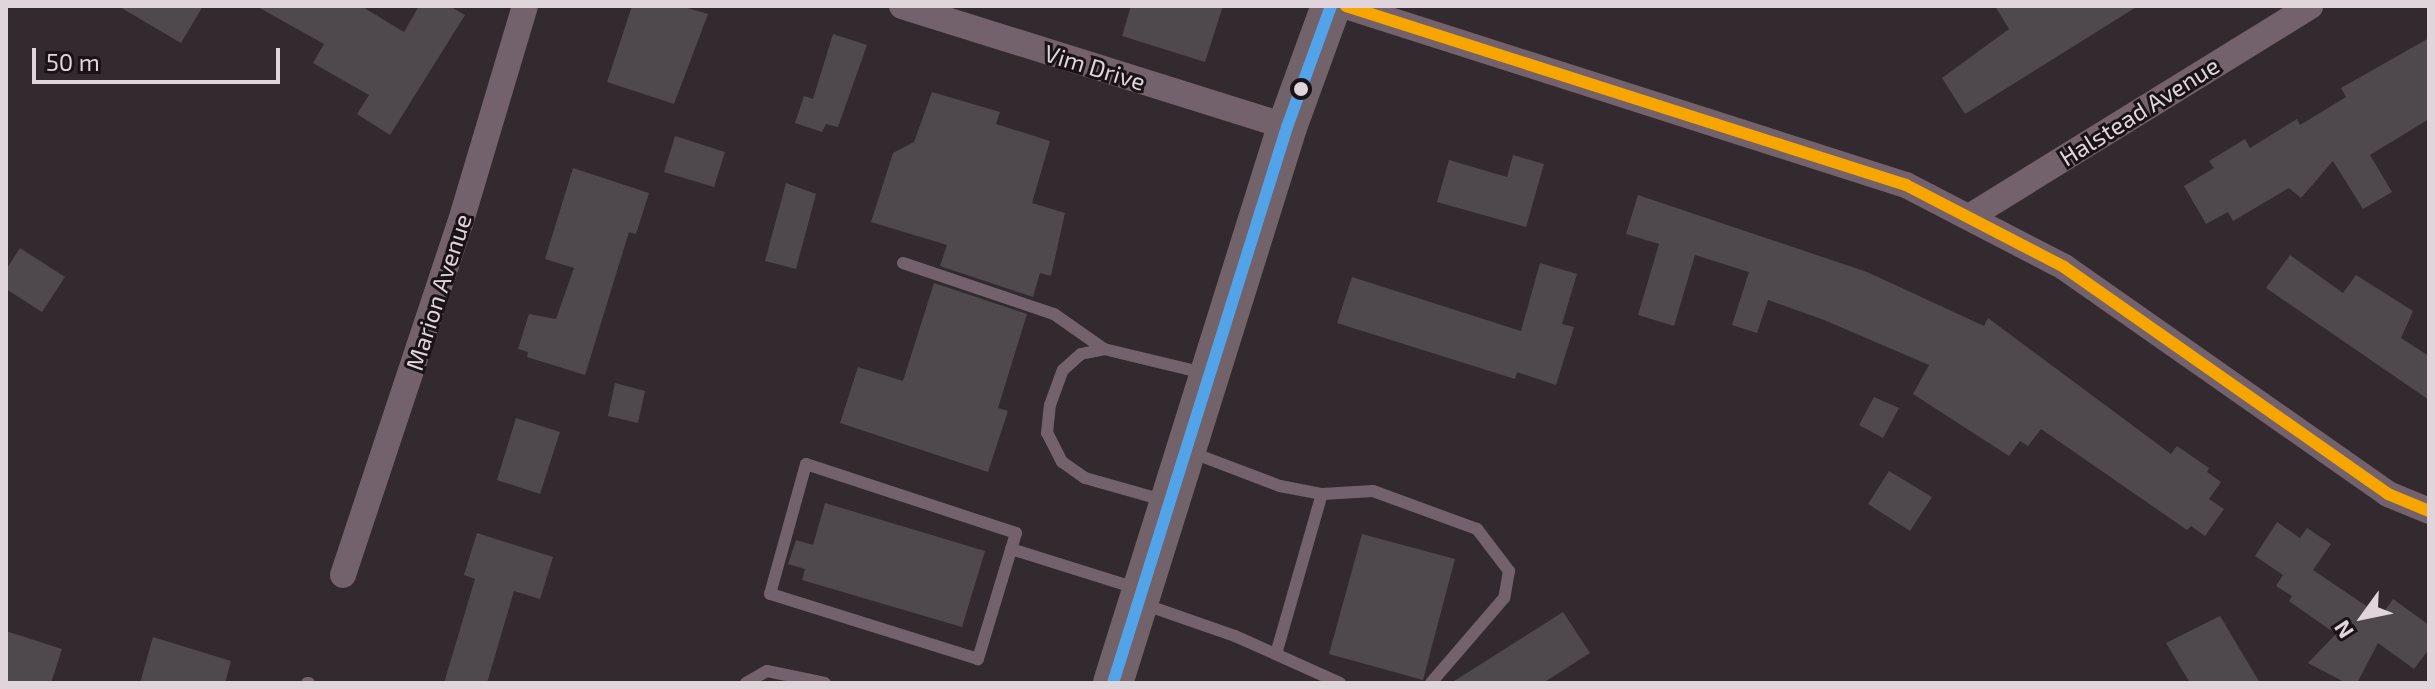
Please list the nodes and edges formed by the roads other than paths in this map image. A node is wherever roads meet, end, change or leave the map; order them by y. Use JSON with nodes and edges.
{"nodes":[{"id":1,"x":525,"y":6,"type":"edge"},
{"id":2,"x":902,"y":6,"type":"edge"},
{"id":3,"x":1331,"y":6,"type":"edge"},
{"id":4,"x":1346,"y":6,"type":"edge"},
{"id":5,"x":2310,"y":6,"type":"edge"},
{"id":6,"x":1287,"y":127,"type":"junction"},
{"id":7,"x":1969,"y":217,"type":"junction"},
{"id":8,"x":903,"y":263,"type":"dead end"},
{"id":9,"x":1104,"y":349,"type":"junction"},
{"id":10,"x":1210,"y":374,"type":"junction"},
{"id":11,"x":1186,"y":450,"type":"junction"},
{"id":12,"x":1322,"y":494,"type":"junction"},
{"id":13,"x":1170,"y":502,"type":"junction"},
{"id":14,"x":2429,"y":511,"type":"edge"},
{"id":15,"x":1011,"y":549,"type":"junction"},
{"id":16,"x":343,"y":575,"type":"dead end"},
{"id":17,"x":1140,"y":596,"type":"junction"},
{"id":18,"x":1276,"y":654,"type":"junction"},
{"id":19,"x":746,"y":683,"type":"edge"},
{"id":20,"x":825,"y":683,"type":"edge"},
{"id":21,"x":1113,"y":683,"type":"edge"},
{"id":22,"x":1340,"y":683,"type":"edge"},
{"id":23,"x":1431,"y":683,"type":"edge"}],
"edges":[{"from":1,"to":16,"type":"street","name":"Marion Avenue"},
{"from":2,"to":6,"type":"street","name":"Vim Drive"},
{"from":3,"to":6,"type":"main road"},
{"from":4,"to":7,"type":"street"},
{"from":5,"to":7,"type":"street","name":"Halstead Avenue"},
{"from":6,"to":10,"type":"main road"},
{"from":7,"to":14,"type":"street"},
{"from":8,"to":9,"type":"lane"},
{"from":9,"to":10,"type":"lane"},
{"from":9,"to":13,"type":"lane"},
{"from":10,"to":11,"type":"main road"},
{"from":11,"to":12,"type":"lane"},
{"from":11,"to":13,"type":"main road"},
{"from":12,"to":18,"type":"lane"},
{"from":12,"to":23,"type":"lane"},
{"from":13,"to":17,"type":"main road"},
{"from":15,"to":15,"type":"lane"},
{"from":15,"to":17,"type":"lane"},
{"from":17,"to":18,"type":"lane"},
{"from":17,"to":21,"type":"main road"},
{"from":18,"to":22,"type":"lane"},
{"from":19,"to":20,"type":"lane"}]}
